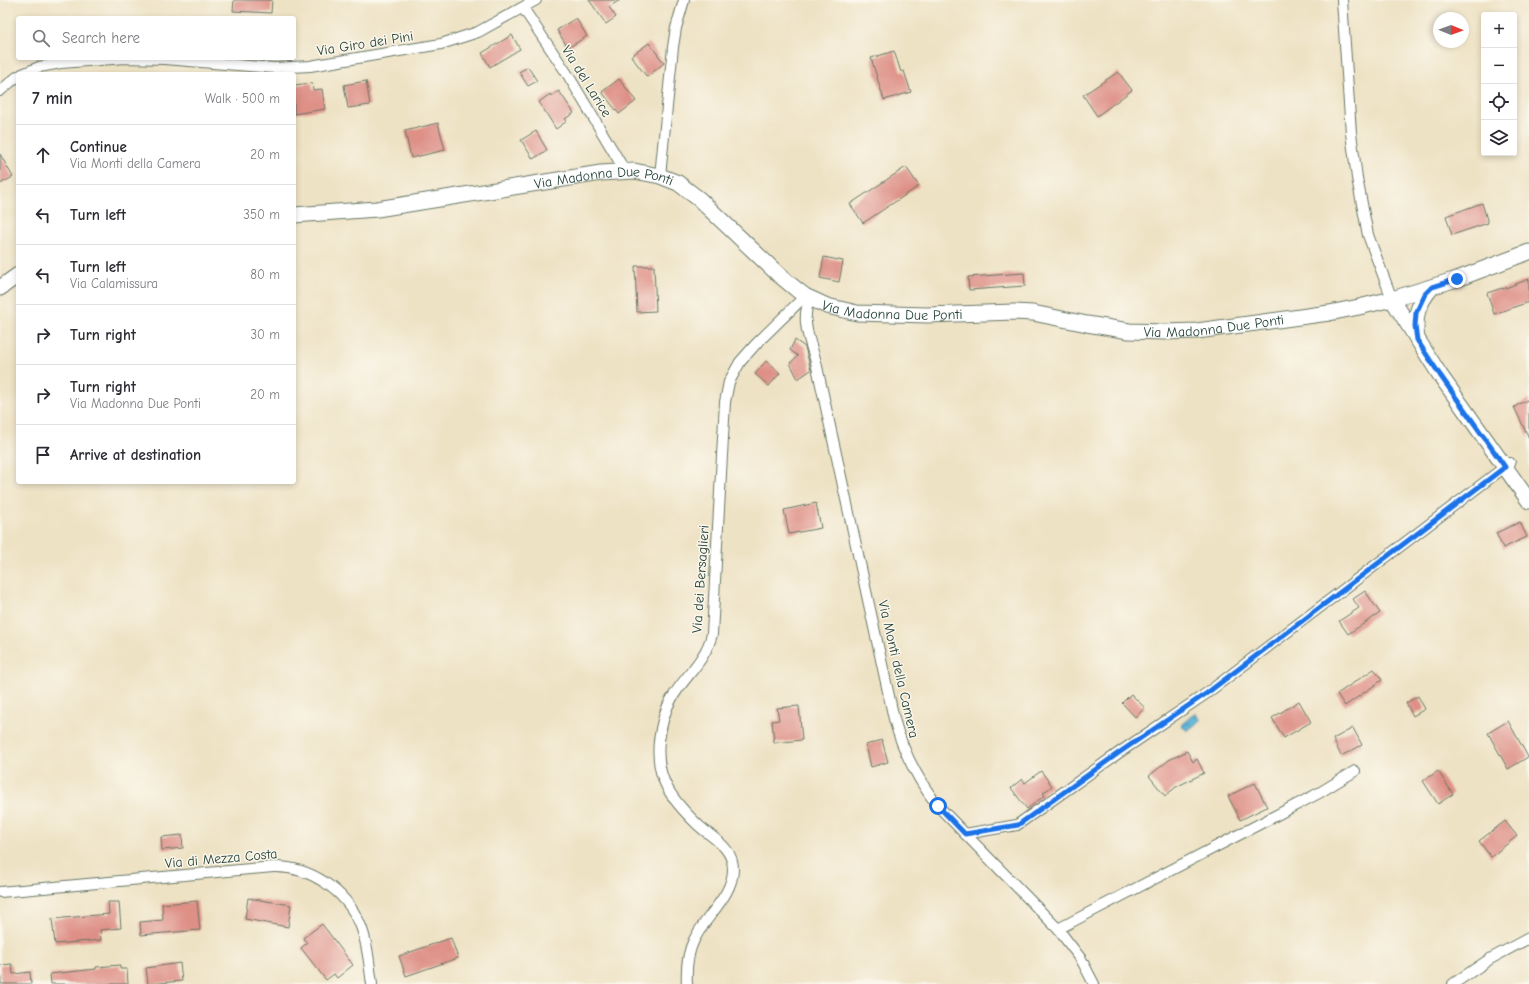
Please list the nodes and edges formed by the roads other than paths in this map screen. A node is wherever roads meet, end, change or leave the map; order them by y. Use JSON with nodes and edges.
{"nodes":[{"id":1,"x":536,"y":0,"type":"edge"},
{"id":2,"x":684,"y":0,"type":"edge"},
{"id":3,"x":1342,"y":0,"type":"edge"},
{"id":4,"x":523,"y":8,"type":"junction"},
{"id":5,"x":99,"y":60,"type":"edge"},
{"id":6,"x":177,"y":60,"type":"edge"},
{"id":7,"x":27,"y":72,"type":"edge"},
{"id":8,"x":16,"y":78,"type":"edge"},
{"id":9,"x":0,"y":91,"type":"edge"},
{"id":10,"x":625,"y":171,"type":"junction"},
{"id":11,"x":660,"y":176,"type":"junction"},
{"id":12,"x":296,"y":216,"type":"edge"},
{"id":13,"x":1529,"y":252,"type":"edge"},
{"id":14,"x":16,"y":276,"type":"edge"},
{"id":15,"x":1432,"y":287,"type":"junction"},
{"id":16,"x":0,"y":288,"type":"edge"},
{"id":17,"x":807,"y":297,"type":"junction"},
{"id":18,"x":1392,"y":299,"type":"junction"},
{"id":19,"x":1417,"y":340,"type":"junction"},
{"id":20,"x":1507,"y":465,"type":"junction"},
{"id":21,"x":1529,"y":501,"type":"edge"},
{"id":22,"x":1355,"y":771,"type":"dead end"},
{"id":23,"x":965,"y":834,"type":"junction"},
{"id":24,"x":0,"y":892,"type":"edge"},
{"id":25,"x":1058,"y":929,"type":"junction"},
{"id":26,"x":1529,"y":938,"type":"edge"},
{"id":27,"x":372,"y":984,"type":"edge"},
{"id":28,"x":687,"y":984,"type":"edge"},
{"id":29,"x":1094,"y":984,"type":"edge"},
{"id":30,"x":1453,"y":984,"type":"edge"}],
"edges":[{"from":1,"to":4,"type":"street","name":"Via Giro dei Pini"},
{"from":2,"to":11,"type":"street"},
{"from":3,"to":18,"type":"street"},
{"from":4,"to":6,"type":"street","name":"Via Giro dei Pini"},
{"from":4,"to":10,"type":"street","name":"Via del Larice"},
{"from":5,"to":7,"type":"street","name":"Via Giro dei Pini"},
{"from":8,"to":9,"type":"street"},
{"from":10,"to":11,"type":"main road","name":"Via Madonna Due Ponti"},
{"from":10,"to":12,"type":"main road","name":"Via Madonna Due Ponti"},
{"from":11,"to":17,"type":"main road","name":"Via Madonna Due Ponti"},
{"from":13,"to":15,"type":"main road","name":"Via Madonna Due Ponti"},
{"from":14,"to":16,"type":"main road"},
{"from":15,"to":18,"type":"main road","name":"Via Madonna Due Ponti"},
{"from":15,"to":19,"type":"main road"},
{"from":17,"to":18,"type":"main road","name":"Via Madonna Due Ponti"},
{"from":17,"to":23,"type":"street","name":"Via Monti della Camera"},
{"from":17,"to":28,"type":"street","name":"Via dei Bersaglieri"},
{"from":18,"to":19,"type":"main road"},
{"from":19,"to":20,"type":"main road"},
{"from":20,"to":21,"type":"main road"},
{"from":20,"to":23,"type":"street"},
{"from":22,"to":25,"type":"street"},
{"from":23,"to":25,"type":"street","name":"Via Monti della Camera"},
{"from":24,"to":27,"type":"street","name":"Via di Mezza Costa"},
{"from":25,"to":29,"type":"street","name":"Via Monti della Camera"},
{"from":26,"to":30,"type":"street"}]}
